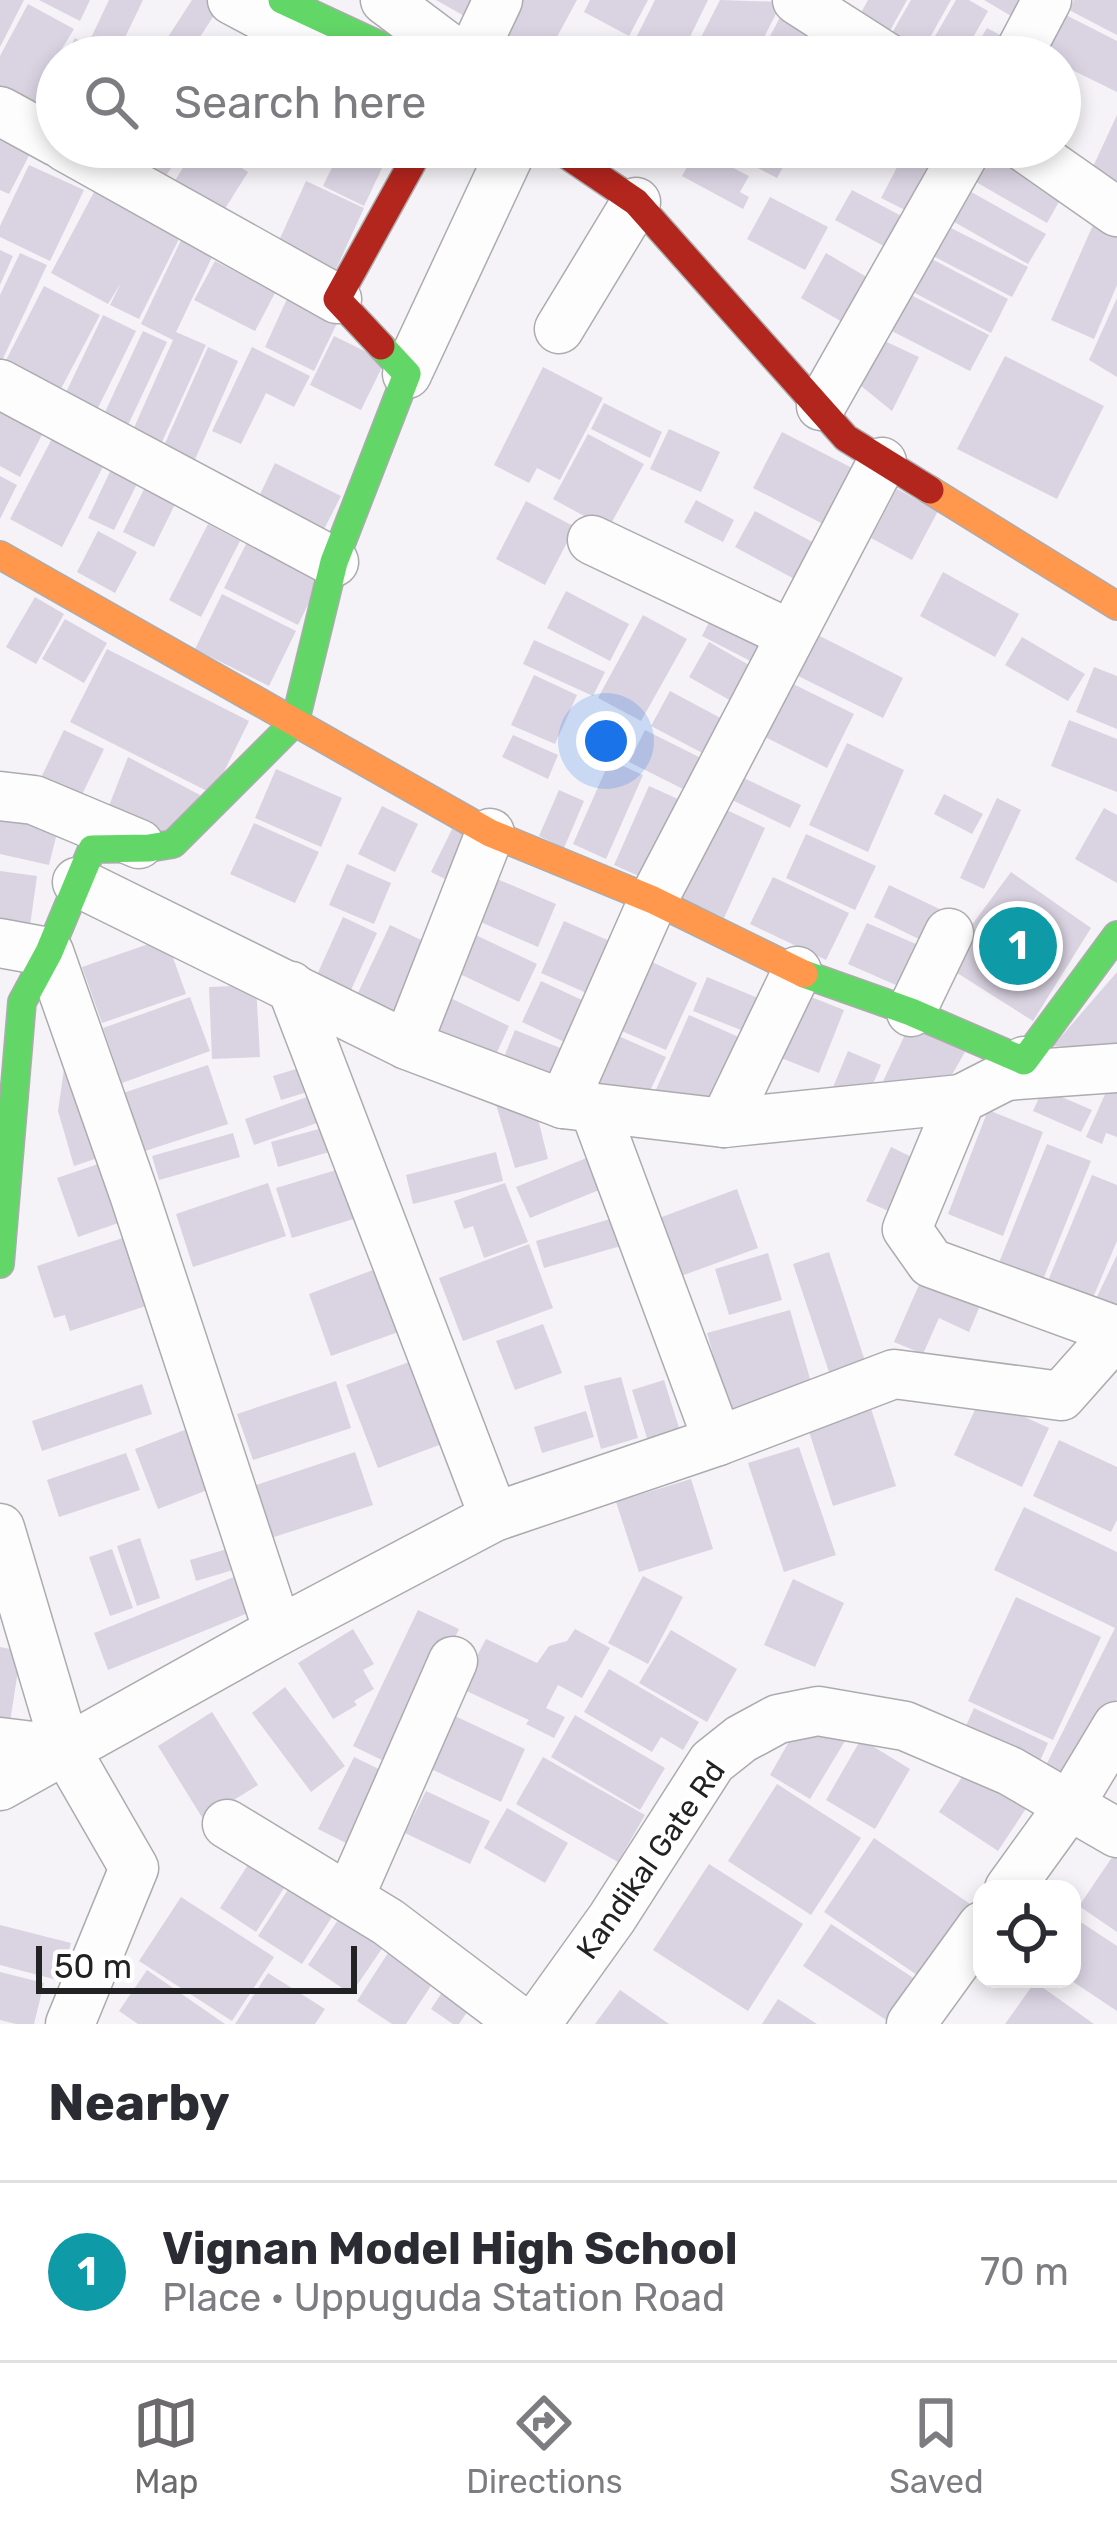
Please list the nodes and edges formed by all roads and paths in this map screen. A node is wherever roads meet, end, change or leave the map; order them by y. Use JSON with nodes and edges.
{"nodes":[{"id":1,"x":232,"y":0,"type":"edge"},
{"id":2,"x":282,"y":0,"type":"edge"},
{"id":3,"x":498,"y":0,"type":"edge"},
{"id":4,"x":797,"y":0,"type":"edge"},
{"id":5,"x":1047,"y":0,"type":"edge"},
{"id":6,"x":386,"y":32,"type":"edge"},
{"id":7,"x":298,"y":36,"type":"edge"},
{"id":8,"x":481,"y":36,"type":"edge"},
{"id":9,"x":853,"y":36,"type":"edge"},
{"id":10,"x":1028,"y":36,"type":"edge"},
{"id":11,"x":0,"y":111,"type":"edge"},
{"id":12,"x":36,"y":131,"type":"edge"},
{"id":13,"x":103,"y":168,"type":"edge"},
{"id":14,"x":409,"y":168,"type":"edge"},
{"id":15,"x":503,"y":168,"type":"edge"},
{"id":16,"x":586,"y":168,"type":"edge"},
{"id":17,"x":956,"y":168,"type":"edge"},
{"id":18,"x":1054,"y":168,"type":"edge"},
{"id":19,"x":636,"y":202,"type":"junction"},
{"id":20,"x":1117,"y":212,"type":"edge"},
{"id":21,"x":337,"y":299,"type":"junction"},
{"id":22,"x":559,"y":329,"type":"dead end"},
{"id":23,"x":407,"y":374,"type":"junction"},
{"id":24,"x":0,"y":384,"type":"edge"},
{"id":25,"x":821,"y":406,"type":"junction"},
{"id":26,"x":882,"y":462,"type":"junction"},
{"id":27,"x":592,"y":541,"type":"dead end"},
{"id":28,"x":0,"y":554,"type":"edge"},
{"id":29,"x":334,"y":562,"type":"junction"},
{"id":30,"x":1117,"y":606,"type":"edge"},
{"id":31,"x":790,"y":634,"type":"junction"},
{"id":32,"x":295,"y":722,"type":"junction"},
{"id":33,"x":0,"y":796,"type":"edge"},
{"id":34,"x":490,"y":832,"type":"junction"},
{"id":35,"x":148,"y":848,"type":"junction"},
{"id":36,"x":77,"y":882,"type":"junction"},
{"id":37,"x":652,"y":900,"type":"junction"},
{"id":38,"x":949,"y":933,"type":"dead end"},
{"id":39,"x":1117,"y":935,"type":"edge"},
{"id":40,"x":0,"y":944,"type":"edge"},
{"id":41,"x":49,"y":952,"type":"junction"},
{"id":42,"x":797,"y":971,"type":"junction"},
{"id":43,"x":291,"y":986,"type":"junction"},
{"id":44,"x":911,"y":1012,"type":"junction"},
{"id":45,"x":407,"y":1045,"type":"junction"},
{"id":46,"x":1015,"y":1068,"type":"junction"},
{"id":47,"x":1117,"y":1068,"type":"edge"},
{"id":48,"x":7,"y":1097,"type":"edge"},
{"id":49,"x":961,"y":1100,"type":"junction"},
{"id":50,"x":579,"y":1106,"type":"junction"},
{"id":51,"x":724,"y":1123,"type":"junction"},
{"id":52,"x":1,"y":1254,"type":"edge"},
{"id":53,"x":0,"y":1264,"type":"edge"},
{"id":54,"x":1117,"y":1332,"type":"edge"},
{"id":55,"x":718,"y":1441,"type":"junction"},
{"id":56,"x":494,"y":1517,"type":"junction"},
{"id":57,"x":0,"y":1528,"type":"edge"},
{"id":58,"x":278,"y":1631,"type":"junction"},
{"id":59,"x":452,"y":1661,"type":"dead end"},
{"id":60,"x":1117,"y":1726,"type":"edge"},
{"id":61,"x":0,"y":1742,"type":"edge"},
{"id":62,"x":66,"y":1750,"type":"junction"},
{"id":63,"x":0,"y":1786,"type":"edge"},
{"id":64,"x":1069,"y":1806,"type":"junction"},
{"id":65,"x":227,"y":1824,"type":"dead end"},
{"id":66,"x":1117,"y":1833,"type":"edge"},
{"id":67,"x":1016,"y":1880,"type":"edge"},
{"id":68,"x":350,"y":1898,"type":"junction"},
{"id":69,"x":973,"y":1938,"type":"edge"},
{"id":70,"x":70,"y":2024,"type":"edge"},
{"id":71,"x":523,"y":2024,"type":"edge"},
{"id":72,"x":536,"y":2024,"type":"edge"},
{"id":73,"x":911,"y":2024,"type":"edge"}],
"edges":[{"from":1,"to":7,"type":"street"},
{"from":2,"to":6,"type":"street"},
{"from":3,"to":8,"type":"street"},
{"from":4,"to":9,"type":"street"},
{"from":5,"to":10,"type":"street"},
{"from":11,"to":12,"type":"street"},
{"from":13,"to":21,"type":"street"},
{"from":14,"to":21,"type":"street"},
{"from":15,"to":23,"type":"street"},
{"from":16,"to":19,"type":"street"},
{"from":17,"to":25,"type":"street"},
{"from":18,"to":20,"type":"street"},
{"from":19,"to":22,"type":"street"},
{"from":19,"to":25,"type":"street"},
{"from":21,"to":23,"type":"street"},
{"from":23,"to":29,"type":"street"},
{"from":24,"to":29,"type":"street"},
{"from":25,"to":26,"type":"street"},
{"from":26,"to":30,"type":"street"},
{"from":26,"to":31,"type":"street"},
{"from":27,"to":31,"type":"street"},
{"from":28,"to":32,"type":"street"},
{"from":29,"to":32,"type":"street"},
{"from":31,"to":37,"type":"street"},
{"from":32,"to":34,"type":"street"},
{"from":32,"to":35,"type":"street"},
{"from":33,"to":35,"type":"street"},
{"from":34,"to":37,"type":"street"},
{"from":34,"to":45,"type":"street"},
{"from":35,"to":36,"type":"street"},
{"from":36,"to":41,"type":"street"},
{"from":36,"to":43,"type":"street"},
{"from":37,"to":42,"type":"street"},
{"from":37,"to":50,"type":"street"},
{"from":38,"to":44,"type":"street"},
{"from":39,"to":46,"type":"street"},
{"from":40,"to":41,"type":"street"},
{"from":41,"to":48,"type":"street"},
{"from":41,"to":58,"type":"street"},
{"from":42,"to":44,"type":"street"},
{"from":42,"to":51,"type":"street"},
{"from":43,"to":45,"type":"street"},
{"from":43,"to":56,"type":"street"},
{"from":44,"to":46,"type":"street"},
{"from":45,"to":50,"type":"street"},
{"from":46,"to":47,"type":"street"},
{"from":46,"to":49,"type":"street"},
{"from":48,"to":52,"type":"street"},
{"from":49,"to":51,"type":"street"},
{"from":49,"to":54,"type":"street"},
{"from":50,"to":51,"type":"street"},
{"from":50,"to":55,"type":"street"},
{"from":52,"to":53,"type":"street"},
{"from":54,"to":55,"type":"street"},
{"from":55,"to":56,"type":"street"},
{"from":56,"to":58,"type":"street"},
{"from":57,"to":62,"type":"street"},
{"from":58,"to":62,"type":"street"},
{"from":59,"to":68,"type":"street"},
{"from":60,"to":64,"type":"street"},
{"from":61,"to":62,"type":"street"},
{"from":62,"to":63,"type":"street"},
{"from":62,"to":70,"type":"street"},
{"from":64,"to":66,"type":"street","name":"Kandikal Gate Rd"},
{"from":64,"to":67,"type":"street"},
{"from":64,"to":72,"type":"street","name":"Kandikal Gate Rd"},
{"from":65,"to":68,"type":"street"},
{"from":68,"to":71,"type":"street"},
{"from":69,"to":73,"type":"street"}]}
